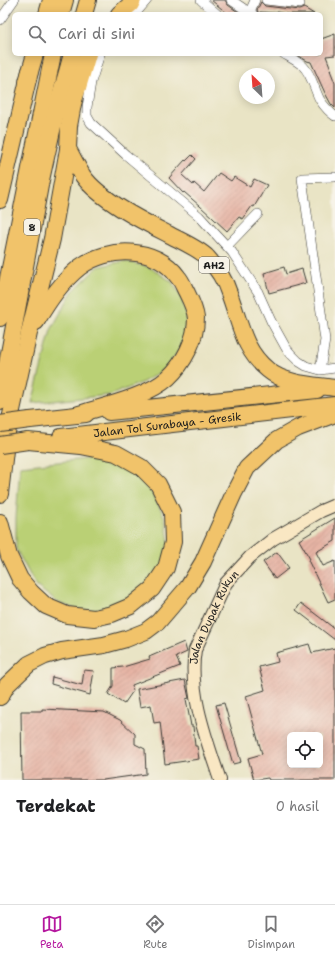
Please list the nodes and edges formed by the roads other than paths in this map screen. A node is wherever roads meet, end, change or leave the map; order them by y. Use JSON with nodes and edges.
{"nodes":[{"id":1,"x":14,"y":0,"type":"edge"},
{"id":2,"x":51,"y":0,"type":"edge"},
{"id":3,"x":64,"y":0,"type":"edge"},
{"id":4,"x":88,"y":0,"type":"edge"},
{"id":5,"x":132,"y":0,"type":"edge"},
{"id":6,"x":147,"y":0,"type":"edge"},
{"id":7,"x":201,"y":0,"type":"edge"},
{"id":8,"x":231,"y":0,"type":"edge"},
{"id":9,"x":255,"y":0,"type":"edge"},
{"id":10,"x":266,"y":0,"type":"edge"},
{"id":11,"x":300,"y":4,"type":"dead end"},
{"id":12,"x":48,"y":12,"type":"edge"},
{"id":13,"x":61,"y":12,"type":"edge"},
{"id":14,"x":85,"y":12,"type":"edge"},
{"id":15,"x":121,"y":12,"type":"edge"},
{"id":16,"x":137,"y":12,"type":"edge"},
{"id":17,"x":215,"y":12,"type":"edge"},
{"id":18,"x":248,"y":12,"type":"edge"},
{"id":19,"x":252,"y":12,"type":"edge"},
{"id":20,"x":0,"y":20,"type":"edge"},
{"id":21,"x":34,"y":56,"type":"edge"},
{"id":22,"x":53,"y":56,"type":"edge"},
{"id":23,"x":71,"y":56,"type":"edge"},
{"id":24,"x":87,"y":56,"type":"edge"},
{"id":25,"x":99,"y":56,"type":"edge"},
{"id":26,"x":287,"y":56,"type":"edge"},
{"id":27,"x":30,"y":71,"type":"junction"},
{"id":28,"x":335,"y":116,"type":"edge"},
{"id":29,"x":68,"y":149,"type":"junction"},
{"id":30,"x":0,"y":158,"type":"edge"},
{"id":31,"x":335,"y":177,"type":"edge"},
{"id":32,"x":0,"y":200,"type":"edge"},
{"id":33,"x":258,"y":214,"type":"dead end"},
{"id":34,"x":227,"y":246,"type":"junction"},
{"id":35,"x":0,"y":318,"type":"edge"},
{"id":36,"x":29,"y":332,"type":"junction"},
{"id":37,"x":335,"y":368,"type":"edge"},
{"id":38,"x":320,"y":370,"type":"junction"},
{"id":39,"x":335,"y":388,"type":"edge"},
{"id":40,"x":0,"y":402,"type":"edge"},
{"id":41,"x":335,"y":406,"type":"edge"},
{"id":42,"x":335,"y":414,"type":"edge"},
{"id":43,"x":76,"y":415,"type":"junction"},
{"id":44,"x":0,"y":424,"type":"edge"},
{"id":45,"x":28,"y":441,"type":"junction"},
{"id":46,"x":0,"y":445,"type":"edge"},
{"id":47,"x":0,"y":494,"type":"edge"},
{"id":48,"x":335,"y":505,"type":"edge"},
{"id":49,"x":0,"y":522,"type":"edge"},
{"id":50,"x":0,"y":697,"type":"edge"},
{"id":51,"x":220,"y":780,"type":"edge"}],
"edges":[{"from":1,"to":20,"type":"street"},
{"from":2,"to":12,"type":"highway"},
{"from":3,"to":13,"type":"highway"},
{"from":4,"to":14,"type":"highway"},
{"from":5,"to":15,"type":"highway"},
{"from":6,"to":16,"type":"street"},
{"from":7,"to":17,"type":"street"},
{"from":8,"to":18,"type":"street"},
{"from":9,"to":19,"type":"street"},
{"from":10,"to":11,"type":"street"},
{"from":21,"to":27,"type":"highway"},
{"from":22,"to":35,"type":"highway","number":"8"},
{"from":23,"to":40,"type":"highway","number":"8"},
{"from":24,"to":29,"type":"highway"},
{"from":25,"to":34,"type":"street"},
{"from":26,"to":28,"type":"street"},
{"from":27,"to":30,"type":"highway"},
{"from":27,"to":32,"type":"highway"},
{"from":29,"to":36,"type":"highway"},
{"from":29,"to":39,"type":"highway","number":"AH2"},
{"from":31,"to":38,"type":"street"},
{"from":33,"to":34,"type":"street"},
{"from":34,"to":38,"type":"street"},
{"from":36,"to":43,"type":"highway"},
{"from":36,"to":47,"type":"highway"},
{"from":37,"to":38,"type":"street"},
{"from":39,"to":43,"type":"highway","name":"Jalan Tol Surabaya - Gresik"},
{"from":41,"to":45,"type":"highway","name":"Jalan Tol Surabaya - Gresik"},
{"from":42,"to":50,"type":"highway"},
{"from":43,"to":44,"type":"highway","name":"Jalan Tol Surabaya - Gresik","bridge":true},
{"from":45,"to":46,"type":"highway","name":"Jalan Tol Surabaya - Gresik","bridge":true},
{"from":45,"to":49,"type":"highway"},
{"from":48,"to":51,"type":"main road","name":"Jalan Dupak Rukun"}]}
